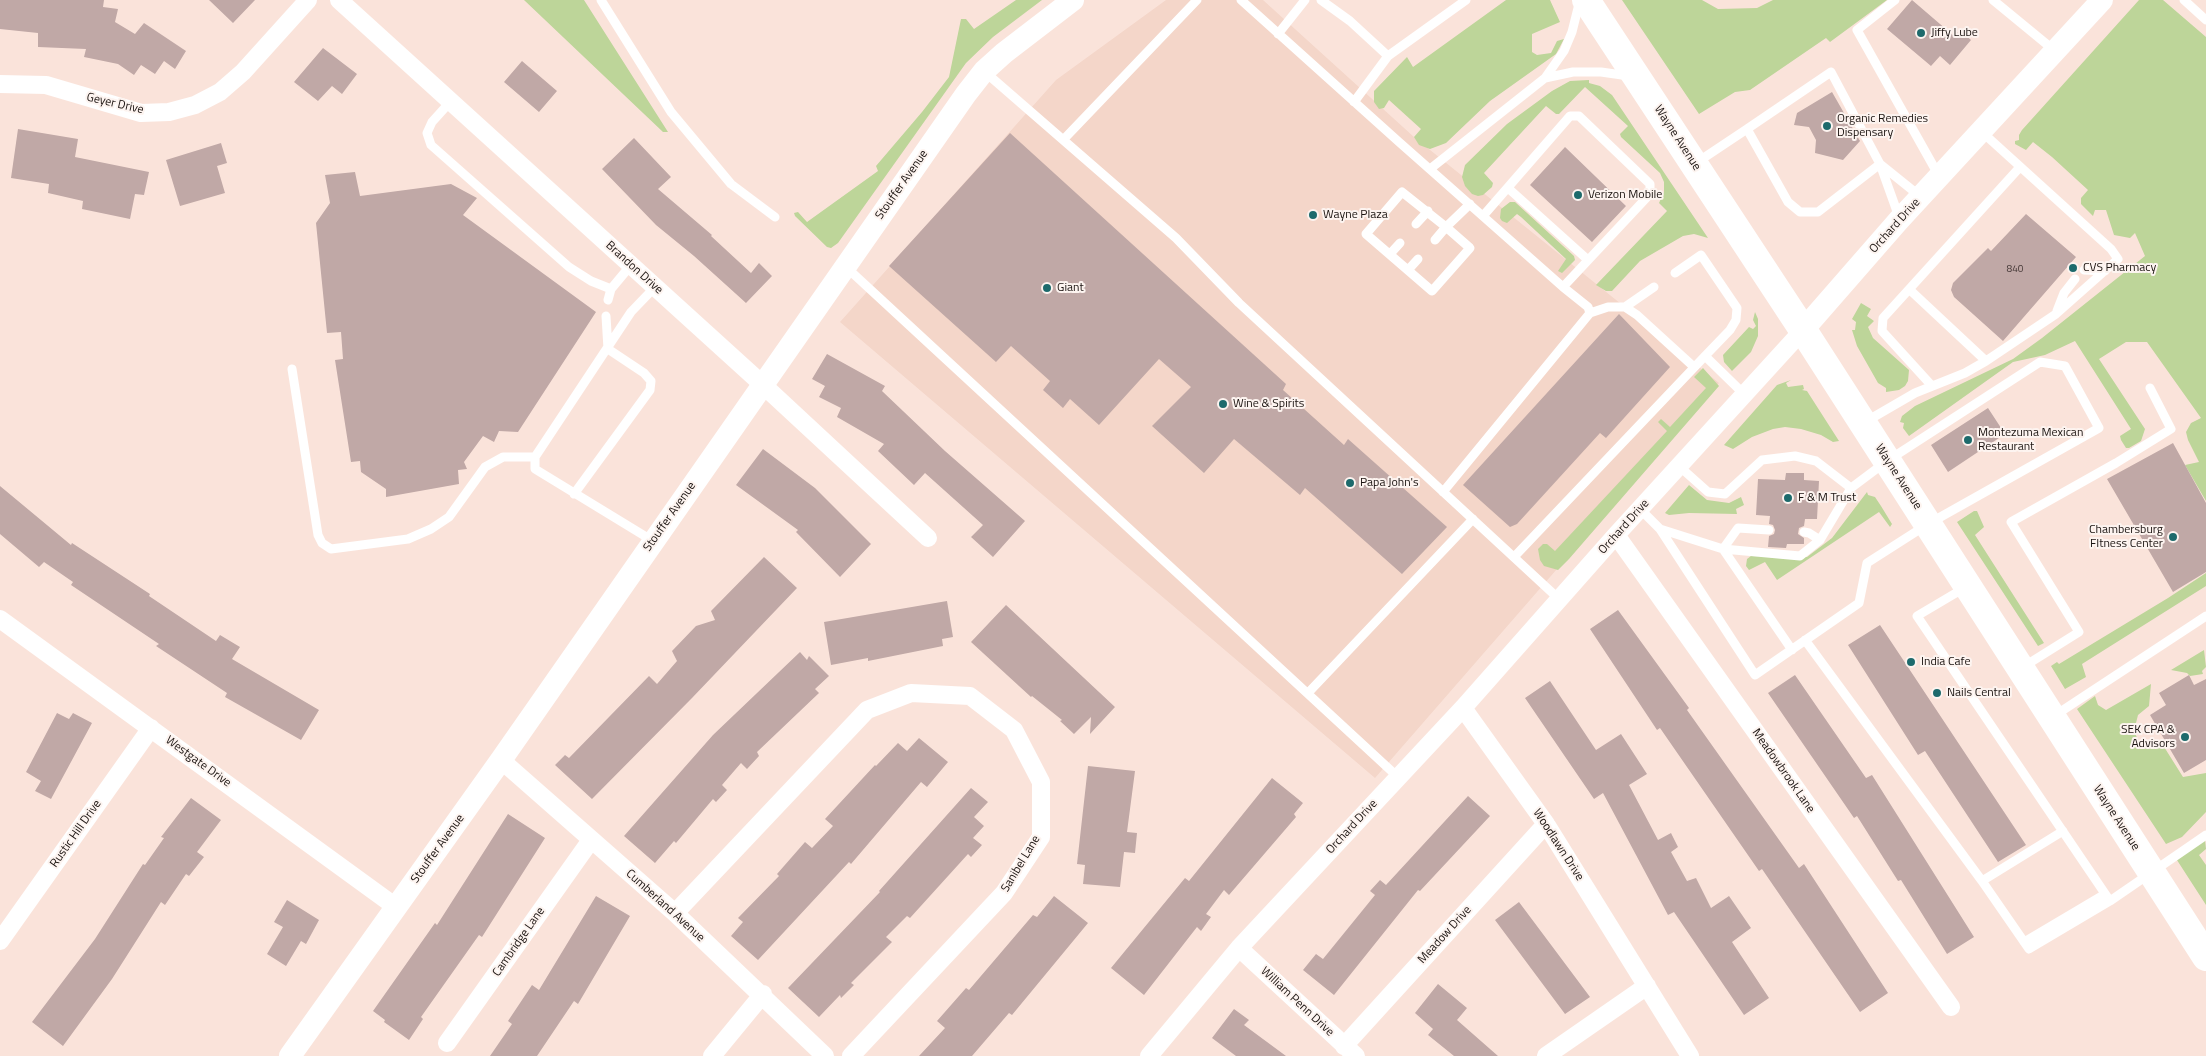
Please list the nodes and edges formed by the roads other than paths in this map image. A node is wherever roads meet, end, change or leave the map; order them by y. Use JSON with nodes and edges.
{"nodes":[{"id":1,"x":308,"y":0,"type":"edge"},
{"id":2,"x":339,"y":0,"type":"edge"},
{"id":3,"x":601,"y":0,"type":"edge"},
{"id":4,"x":1073,"y":0,"type":"edge"},
{"id":5,"x":1198,"y":0,"type":"edge"},
{"id":6,"x":1241,"y":0,"type":"edge"},
{"id":7,"x":1305,"y":0,"type":"edge"},
{"id":8,"x":1321,"y":0,"type":"edge"},
{"id":9,"x":1466,"y":0,"type":"edge"},
{"id":10,"x":1580,"y":0,"type":"edge"},
{"id":11,"x":1586,"y":0,"type":"edge"},
{"id":12,"x":1894,"y":0,"type":"edge"},
{"id":13,"x":1994,"y":0,"type":"edge"},
{"id":14,"x":2102,"y":0,"type":"edge"},
{"id":15,"x":2184,"y":0,"type":"edge"},
{"id":16,"x":2206,"y":20,"type":"edge"},
{"id":17,"x":1278,"y":34,"type":"junction"},
{"id":18,"x":2055,"y":51,"type":"junction"},
{"id":19,"x":1388,"y":56,"type":"junction"},
{"id":20,"x":984,"y":71,"type":"junction"},
{"id":21,"x":1637,"y":77,"type":"junction"},
{"id":22,"x":1545,"y":78,"type":"junction"},
{"id":23,"x":0,"y":84,"type":"edge"},
{"id":24,"x":451,"y":101,"type":"junction"},
{"id":25,"x":1354,"y":102,"type":"junction"},
{"id":26,"x":1747,"y":129,"type":"junction"},
{"id":27,"x":1981,"y":131,"type":"junction"},
{"id":28,"x":1064,"y":139,"type":"junction"},
{"id":29,"x":1694,"y":164,"type":"junction"},
{"id":30,"x":1880,"y":164,"type":"junction"},
{"id":31,"x":2020,"y":167,"type":"junction"},
{"id":32,"x":1430,"y":169,"type":"junction"},
{"id":33,"x":1939,"y":177,"type":"junction"},
{"id":34,"x":1508,"y":188,"type":"junction"},
{"id":35,"x":1921,"y":196,"type":"junction"},
{"id":36,"x":1470,"y":204,"type":"junction"},
{"id":37,"x":1428,"y":211,"type":"junction"},
{"id":38,"x":1483,"y":216,"type":"junction"},
{"id":39,"x":775,"y":217,"type":"dead end"},
{"id":40,"x":1900,"y":220,"type":"junction"},
{"id":41,"x":1416,"y":224,"type":"dead end"},
{"id":42,"x":1446,"y":227,"type":"junction"},
{"id":43,"x":1435,"y":240,"type":"dead end"},
{"id":44,"x":1400,"y":243,"type":"dead end"},
{"id":45,"x":1390,"y":254,"type":"junction"},
{"id":46,"x":1418,"y":259,"type":"dead end"},
{"id":47,"x":1588,"y":260,"type":"junction"},
{"id":48,"x":631,"y":266,"type":"junction"},
{"id":49,"x":845,"y":266,"type":"junction"},
{"id":50,"x":1408,"y":270,"type":"junction"},
{"id":51,"x":2084,"y":270,"type":"dead end"},
{"id":52,"x":2105,"y":271,"type":"junction"},
{"id":53,"x":1675,"y":273,"type":"dead end"},
{"id":54,"x":2075,"y":279,"type":"dead end"},
{"id":55,"x":655,"y":287,"type":"junction"},
{"id":56,"x":1563,"y":287,"type":"junction"},
{"id":57,"x":1654,"y":287,"type":"dead end"},
{"id":58,"x":611,"y":289,"type":"junction"},
{"id":59,"x":1910,"y":290,"type":"junction"},
{"id":60,"x":608,"y":300,"type":"dead end"},
{"id":61,"x":1625,"y":307,"type":"junction"},
{"id":62,"x":1590,"y":313,"type":"junction"},
{"id":63,"x":2056,"y":314,"type":"junction"},
{"id":64,"x":606,"y":316,"type":"dead end"},
{"id":65,"x":1803,"y":330,"type":"junction"},
{"id":66,"x":608,"y":348,"type":"junction"},
{"id":67,"x":1705,"y":356,"type":"junction"},
{"id":68,"x":1986,"y":361,"type":"junction"},
{"id":69,"x":1694,"y":368,"type":"junction"},
{"id":70,"x":292,"y":369,"type":"dead end"},
{"id":71,"x":762,"y":384,"type":"junction"},
{"id":72,"x":1932,"y":386,"type":"junction"},
{"id":73,"x":2150,"y":388,"type":"dead end"},
{"id":74,"x":1746,"y":395,"type":"junction"},
{"id":75,"x":1863,"y":423,"type":"junction"},
{"id":76,"x":534,"y":457,"type":"junction"},
{"id":77,"x":1887,"y":461,"type":"junction"},
{"id":78,"x":1680,"y":466,"type":"junction"},
{"id":79,"x":1851,"y":488,"type":"junction"},
{"id":80,"x":1443,"y":492,"type":"junction"},
{"id":81,"x":574,"y":494,"type":"junction"},
{"id":82,"x":1640,"y":509,"type":"junction"},
{"id":83,"x":1473,"y":519,"type":"junction"},
{"id":84,"x":1928,"y":524,"type":"junction"},
{"id":85,"x":1660,"y":529,"type":"junction"},
{"id":86,"x":1769,"y":530,"type":"dead end"},
{"id":87,"x":1804,"y":532,"type":"dead end"},
{"id":88,"x":1616,"y":536,"type":"junction"},
{"id":89,"x":928,"y":538,"type":"dead end"},
{"id":90,"x":1820,"y":540,"type":"junction"},
{"id":91,"x":654,"y":541,"type":"junction"},
{"id":92,"x":1723,"y":549,"type":"junction"},
{"id":93,"x":1514,"y":556,"type":"junction"},
{"id":94,"x":1968,"y":586,"type":"junction"},
{"id":95,"x":1559,"y":599,"type":"junction"},
{"id":96,"x":2206,"y":616,"type":"edge"},
{"id":97,"x":0,"y":619,"type":"edge"},
{"id":98,"x":1805,"y":640,"type":"junction"},
{"id":99,"x":1792,"y":650,"type":"junction"},
{"id":100,"x":2021,"y":668,"type":"junction"},
{"id":101,"x":1308,"y":694,"type":"junction"},
{"id":102,"x":1463,"y":708,"type":"junction"},
{"id":103,"x":2052,"y":717,"type":"junction"},
{"id":104,"x":151,"y":728,"type":"junction"},
{"id":105,"x":501,"y":760,"type":"junction"},
{"id":106,"x":1399,"y":778,"type":"junction"},
{"id":107,"x":1546,"y":824,"type":"junction"},
{"id":108,"x":2063,"y":831,"type":"junction"},
{"id":109,"x":2206,"y":835,"type":"edge"},
{"id":110,"x":591,"y":840,"type":"junction"},
{"id":111,"x":2151,"y":872,"type":"junction"},
{"id":112,"x":1982,"y":881,"type":"junction"},
{"id":113,"x":2108,"y":897,"type":"junction"},
{"id":114,"x":396,"y":908,"type":"junction"},
{"id":115,"x":675,"y":913,"type":"junction"},
{"id":116,"x":0,"y":940,"type":"edge"},
{"id":117,"x":1239,"y":948,"type":"junction"},
{"id":118,"x":2206,"y":957,"type":"edge"},
{"id":119,"x":1647,"y":986,"type":"junction"},
{"id":120,"x":763,"y":994,"type":"junction"},
{"id":121,"x":1951,"y":1007,"type":"dead end"},
{"id":122,"x":447,"y":1043,"type":"dead end"},
{"id":123,"x":1350,"y":1051,"type":"edge"},
{"id":124,"x":290,"y":1056,"type":"edge"},
{"id":125,"x":712,"y":1056,"type":"edge"},
{"id":126,"x":825,"y":1056,"type":"edge"},
{"id":127,"x":851,"y":1056,"type":"edge"},
{"id":128,"x":1149,"y":1056,"type":"edge"},
{"id":129,"x":1546,"y":1056,"type":"edge"},
{"id":130,"x":1690,"y":1056,"type":"edge"}],
"edges":[{"from":1,"to":23,"type":"street","name":"Geyer Drive"},
{"from":2,"to":24,"type":"street","name":"Brandon Drive"},
{"from":3,"to":39,"type":"lane"},
{"from":4,"to":20,"type":"street","name":"Stouffer Avenue"},
{"from":5,"to":28,"type":"lane"},
{"from":6,"to":17,"type":"lane"},
{"from":7,"to":17,"type":"lane"},
{"from":8,"to":19,"type":"lane"},
{"from":9,"to":19,"type":"lane"},
{"from":10,"to":22,"type":"lane"},
{"from":11,"to":21,"type":"main road","name":"Wayne Avenue"},
{"from":12,"to":33,"type":"lane"},
{"from":13,"to":18,"type":"lane"},
{"from":14,"to":18,"type":"street","name":"Orchard Drive"},
{"from":15,"to":16,"type":"lane"},
{"from":17,"to":25,"type":"lane"},
{"from":18,"to":27,"type":"street","name":"Orchard Drive"},
{"from":19,"to":25,"type":"lane"},
{"from":20,"to":28,"type":"lane"},
{"from":20,"to":49,"type":"street","name":"Stouffer Avenue"},
{"from":21,"to":22,"type":"lane"},
{"from":21,"to":29,"type":"main road","name":"Wayne Avenue"},
{"from":22,"to":32,"type":"lane"},
{"from":24,"to":48,"type":"street","name":"Brandon Drive"},
{"from":24,"to":58,"type":"lane"},
{"from":25,"to":32,"type":"lane"},
{"from":26,"to":29,"type":"lane"},
{"from":26,"to":30,"type":"lane"},
{"from":26,"to":30,"type":"lane"},
{"from":27,"to":31,"type":"lane"},
{"from":27,"to":33,"type":"street","name":"Orchard Drive"},
{"from":28,"to":80,"type":"lane"},
{"from":29,"to":65,"type":"main road","name":"Wayne Avenue"},
{"from":30,"to":35,"type":"lane"},
{"from":30,"to":40,"type":"lane"},
{"from":31,"to":52,"type":"lane"},
{"from":31,"to":59,"type":"lane"},
{"from":32,"to":36,"type":"lane"},
{"from":33,"to":35,"type":"street","name":"Orchard Drive"},
{"from":34,"to":38,"type":"lane"},
{"from":34,"to":47,"type":"lane"},
{"from":34,"to":47,"type":"lane"},
{"from":35,"to":40,"type":"street","name":"Orchard Drive"},
{"from":36,"to":38,"type":"lane"},
{"from":36,"to":42,"type":"lane"},
{"from":37,"to":41,"type":"lane"},
{"from":37,"to":42,"type":"lane"},
{"from":37,"to":45,"type":"lane"},
{"from":38,"to":56,"type":"lane"},
{"from":40,"to":65,"type":"street","name":"Orchard Drive"},
{"from":42,"to":43,"type":"lane"},
{"from":42,"to":50,"type":"lane"},
{"from":44,"to":45,"type":"lane"},
{"from":45,"to":50,"type":"lane"},
{"from":46,"to":50,"type":"lane"},
{"from":47,"to":56,"type":"lane"},
{"from":48,"to":55,"type":"street","name":"Brandon Drive"},
{"from":48,"to":58,"type":"lane"},
{"from":49,"to":71,"type":"street","name":"Stouffer Avenue"},
{"from":49,"to":101,"type":"lane"},
{"from":51,"to":52,"type":"lane"},
{"from":52,"to":63,"type":"lane"},
{"from":53,"to":67,"type":"lane"},
{"from":54,"to":63,"type":"lane"},
{"from":55,"to":66,"type":"lane"},
{"from":55,"to":71,"type":"street","name":"Brandon Drive"},
{"from":56,"to":62,"type":"lane"},
{"from":57,"to":61,"type":"lane"},
{"from":58,"to":60,"type":"lane"},
{"from":59,"to":68,"type":"lane"},
{"from":59,"to":72,"type":"lane"},
{"from":61,"to":62,"type":"lane"},
{"from":61,"to":69,"type":"lane"},
{"from":62,"to":80,"type":"lane"},
{"from":63,"to":68,"type":"lane"},
{"from":64,"to":66,"type":"lane"},
{"from":65,"to":74,"type":"street","name":"Orchard Drive"},
{"from":65,"to":75,"type":"main road","name":"Wayne Avenue"},
{"from":66,"to":76,"type":"lane"},
{"from":66,"to":81,"type":"lane"},
{"from":67,"to":69,"type":"lane"},
{"from":67,"to":74,"type":"lane"},
{"from":68,"to":72,"type":"lane"},
{"from":69,"to":93,"type":"lane"},
{"from":70,"to":76,"type":"lane"},
{"from":71,"to":89,"type":"street","name":"Brandon Drive"},
{"from":71,"to":91,"type":"street","name":"Stouffer Avenue"},
{"from":72,"to":75,"type":"lane"},
{"from":73,"to":100,"type":"lane"},
{"from":74,"to":78,"type":"street","name":"Orchard Drive"},
{"from":75,"to":77,"type":"main road","name":"Wayne Avenue"},
{"from":76,"to":81,"type":"lane"},
{"from":77,"to":79,"type":"lane"},
{"from":77,"to":84,"type":"main road","name":"Wayne Avenue"},
{"from":77,"to":84,"type":"lane"},
{"from":78,"to":79,"type":"lane"},
{"from":78,"to":82,"type":"street","name":"Orchard Drive"},
{"from":79,"to":90,"type":"lane"},
{"from":80,"to":83,"type":"lane"},
{"from":81,"to":91,"type":"lane"},
{"from":82,"to":85,"type":"lane"},
{"from":82,"to":88,"type":"street","name":"Orchard Drive"},
{"from":83,"to":93,"type":"lane"},
{"from":83,"to":101,"type":"lane"},
{"from":84,"to":94,"type":"main road","name":"Wayne Avenue"},
{"from":84,"to":98,"type":"lane"},
{"from":85,"to":92,"type":"lane"},
{"from":85,"to":99,"type":"lane"},
{"from":86,"to":92,"type":"lane"},
{"from":87,"to":90,"type":"lane"},
{"from":88,"to":95,"type":"street","name":"Orchard Drive"},
{"from":88,"to":121,"type":"street","name":"Meadowbrook Lane"},
{"from":90,"to":92,"type":"lane"},
{"from":91,"to":105,"type":"street","name":"Stouffer Avenue"},
{"from":92,"to":99,"type":"lane"},
{"from":93,"to":95,"type":"lane"},
{"from":94,"to":100,"type":"main road","name":"Wayne Avenue"},
{"from":94,"to":108,"type":"lane"},
{"from":95,"to":102,"type":"street","name":"Orchard Drive"},
{"from":96,"to":103,"type":"lane"},
{"from":97,"to":104,"type":"street","name":"Westgate Drive"},
{"from":98,"to":99,"type":"lane"},
{"from":98,"to":112,"type":"lane"},
{"from":100,"to":103,"type":"main road","name":"Wayne Avenue"},
{"from":101,"to":106,"type":"lane"},
{"from":102,"to":106,"type":"street","name":"Orchard Drive"},
{"from":102,"to":107,"type":"street","name":"Woodlawn Drive"},
{"from":103,"to":111,"type":"main road","name":"Wayne Avenue"},
{"from":104,"to":114,"type":"street","name":"Westgate Drive"},
{"from":104,"to":116,"type":"street","name":"Rustic Hill Drive"},
{"from":105,"to":110,"type":"street","name":"Cumberland Avenue"},
{"from":105,"to":114,"type":"street","name":"Stouffer Avenue"},
{"from":106,"to":117,"type":"street","name":"Orchard Drive"},
{"from":107,"to":119,"type":"street","name":"Woodlawn Drive"},
{"from":107,"to":123,"type":"street","name":"Meadow Drive"},
{"from":108,"to":112,"type":"lane"},
{"from":108,"to":113,"type":"lane"},
{"from":109,"to":111,"type":"lane"},
{"from":110,"to":115,"type":"street","name":"Cumberland Avenue"},
{"from":110,"to":122,"type":"street","name":"Cambridge Lane"},
{"from":111,"to":113,"type":"lane"},
{"from":111,"to":118,"type":"main road","name":"Wayne Avenue"},
{"from":112,"to":113,"type":"lane"},
{"from":114,"to":124,"type":"street","name":"Stouffer Avenue"},
{"from":115,"to":120,"type":"street","name":"Cumberland Avenue"},
{"from":115,"to":127,"type":"street","name":"Sanibel Lane"},
{"from":117,"to":123,"type":"street","name":"William Penn Drive"},
{"from":117,"to":128,"type":"street","name":"Orchard Drive"},
{"from":119,"to":129,"type":"street"},
{"from":119,"to":130,"type":"street","name":"Woodlawn Drive"},
{"from":120,"to":125,"type":"street"},
{"from":120,"to":126,"type":"street","name":"Cumberland Avenue"}]}
